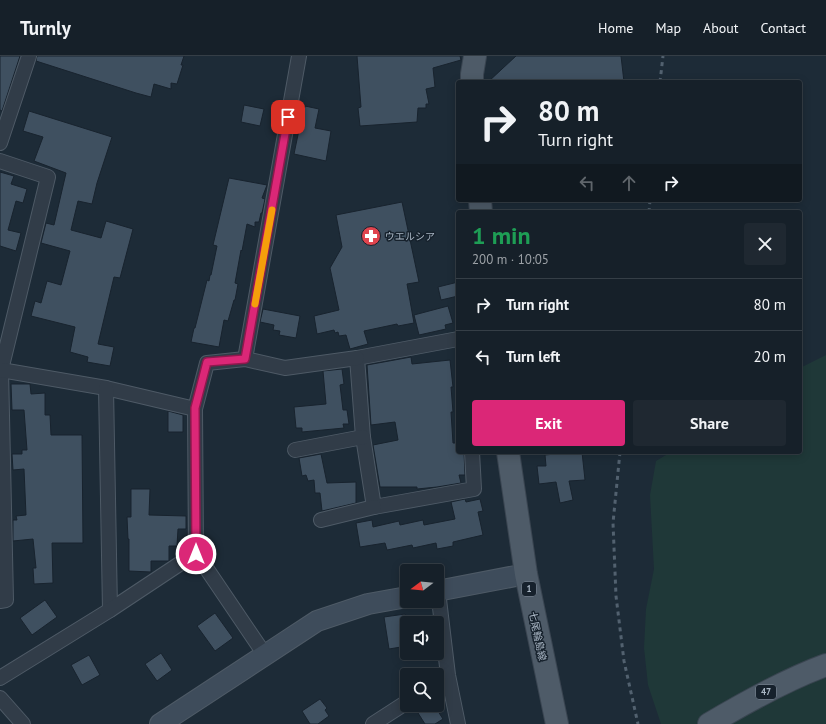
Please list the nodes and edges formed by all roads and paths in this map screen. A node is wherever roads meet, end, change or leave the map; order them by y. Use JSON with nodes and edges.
{"nodes":[{"id":1,"x":29,"y":56,"type":"edge"},
{"id":2,"x":299,"y":56,"type":"edge"},
{"id":3,"x":475,"y":56,"type":"edge"},
{"id":4,"x":472,"y":80,"type":"edge"},
{"id":5,"x":0,"y":143,"type":"edge"},
{"id":6,"x":0,"y":161,"type":"edge"},
{"id":7,"x":456,"y":339,"type":"edge"},
{"id":8,"x":357,"y":358,"type":"junction"},
{"id":9,"x":245,"y":359,"type":"junction"},
{"id":10,"x":1,"y":370,"type":"edge"},
{"id":11,"x":106,"y":388,"type":"junction"},
{"id":12,"x":195,"y":408,"type":"junction"},
{"id":13,"x":363,"y":437,"type":"junction"},
{"id":14,"x":295,"y":450,"type":"dead end"},
{"id":15,"x":472,"y":454,"type":"edge"},
{"id":16,"x":508,"y":454,"type":"edge"},
{"id":17,"x":374,"y":507,"type":"junction"},
{"id":18,"x":321,"y":520,"type":"dead end"},
{"id":19,"x":196,"y":554,"type":"junction"},
{"id":20,"x":526,"y":574,"type":"junction"},
{"id":21,"x":444,"y":590,"type":"edge"},
{"id":22,"x":400,"y":598,"type":"edge"},
{"id":23,"x":0,"y":601,"type":"edge"},
{"id":24,"x":438,"y":608,"type":"edge"},
{"id":25,"x":110,"y":610,"type":"junction"},
{"id":26,"x":265,"y":655,"type":"junction"},
{"id":27,"x":826,"y":665,"type":"edge"},
{"id":28,"x":442,"y":668,"type":"edge"},
{"id":29,"x":0,"y":678,"type":"edge"},
{"id":30,"x":444,"y":682,"type":"edge"},
{"id":31,"x":0,"y":698,"type":"edge"},
{"id":32,"x":400,"y":707,"type":"edge"},
{"id":33,"x":22,"y":724,"type":"edge"},
{"id":34,"x":160,"y":724,"type":"edge"},
{"id":35,"x":373,"y":724,"type":"edge"},
{"id":36,"x":458,"y":724,"type":"edge"},
{"id":37,"x":556,"y":724,"type":"edge"},
{"id":38,"x":709,"y":724,"type":"edge"}],
"edges":[{"from":1,"to":5,"type":"street"},
{"from":2,"to":9,"type":"street"},
{"from":3,"to":4,"type":"main road"},
{"from":6,"to":10,"type":"street"},
{"from":7,"to":8,"type":"street"},
{"from":8,"to":9,"type":"street"},
{"from":8,"to":13,"type":"street"},
{"from":9,"to":12,"type":"street"},
{"from":10,"to":11,"type":"street"},
{"from":10,"to":23,"type":"street"},
{"from":11,"to":12,"type":"street"},
{"from":11,"to":25,"type":"street"},
{"from":12,"to":19,"type":"street"},
{"from":13,"to":14,"type":"street"},
{"from":13,"to":17,"type":"street"},
{"from":15,"to":17,"type":"street"},
{"from":16,"to":20,"type":"main road","name":"七尾輪島線","number":"1"},
{"from":17,"to":18,"type":"street"},
{"from":19,"to":25,"type":"street"},
{"from":19,"to":26,"type":"street"},
{"from":20,"to":21,"type":"street"},
{"from":20,"to":37,"type":"main road","name":"七尾輪島線","number":"1"},
{"from":22,"to":26,"type":"street"},
{"from":24,"to":28,"type":"street"},
{"from":25,"to":29,"type":"street"},
{"from":26,"to":34,"type":"street"},
{"from":27,"to":38,"type":"main road","number":"47"},
{"from":30,"to":36,"type":"street"},
{"from":31,"to":33,"type":"street"},
{"from":32,"to":35,"type":"street"}]}
